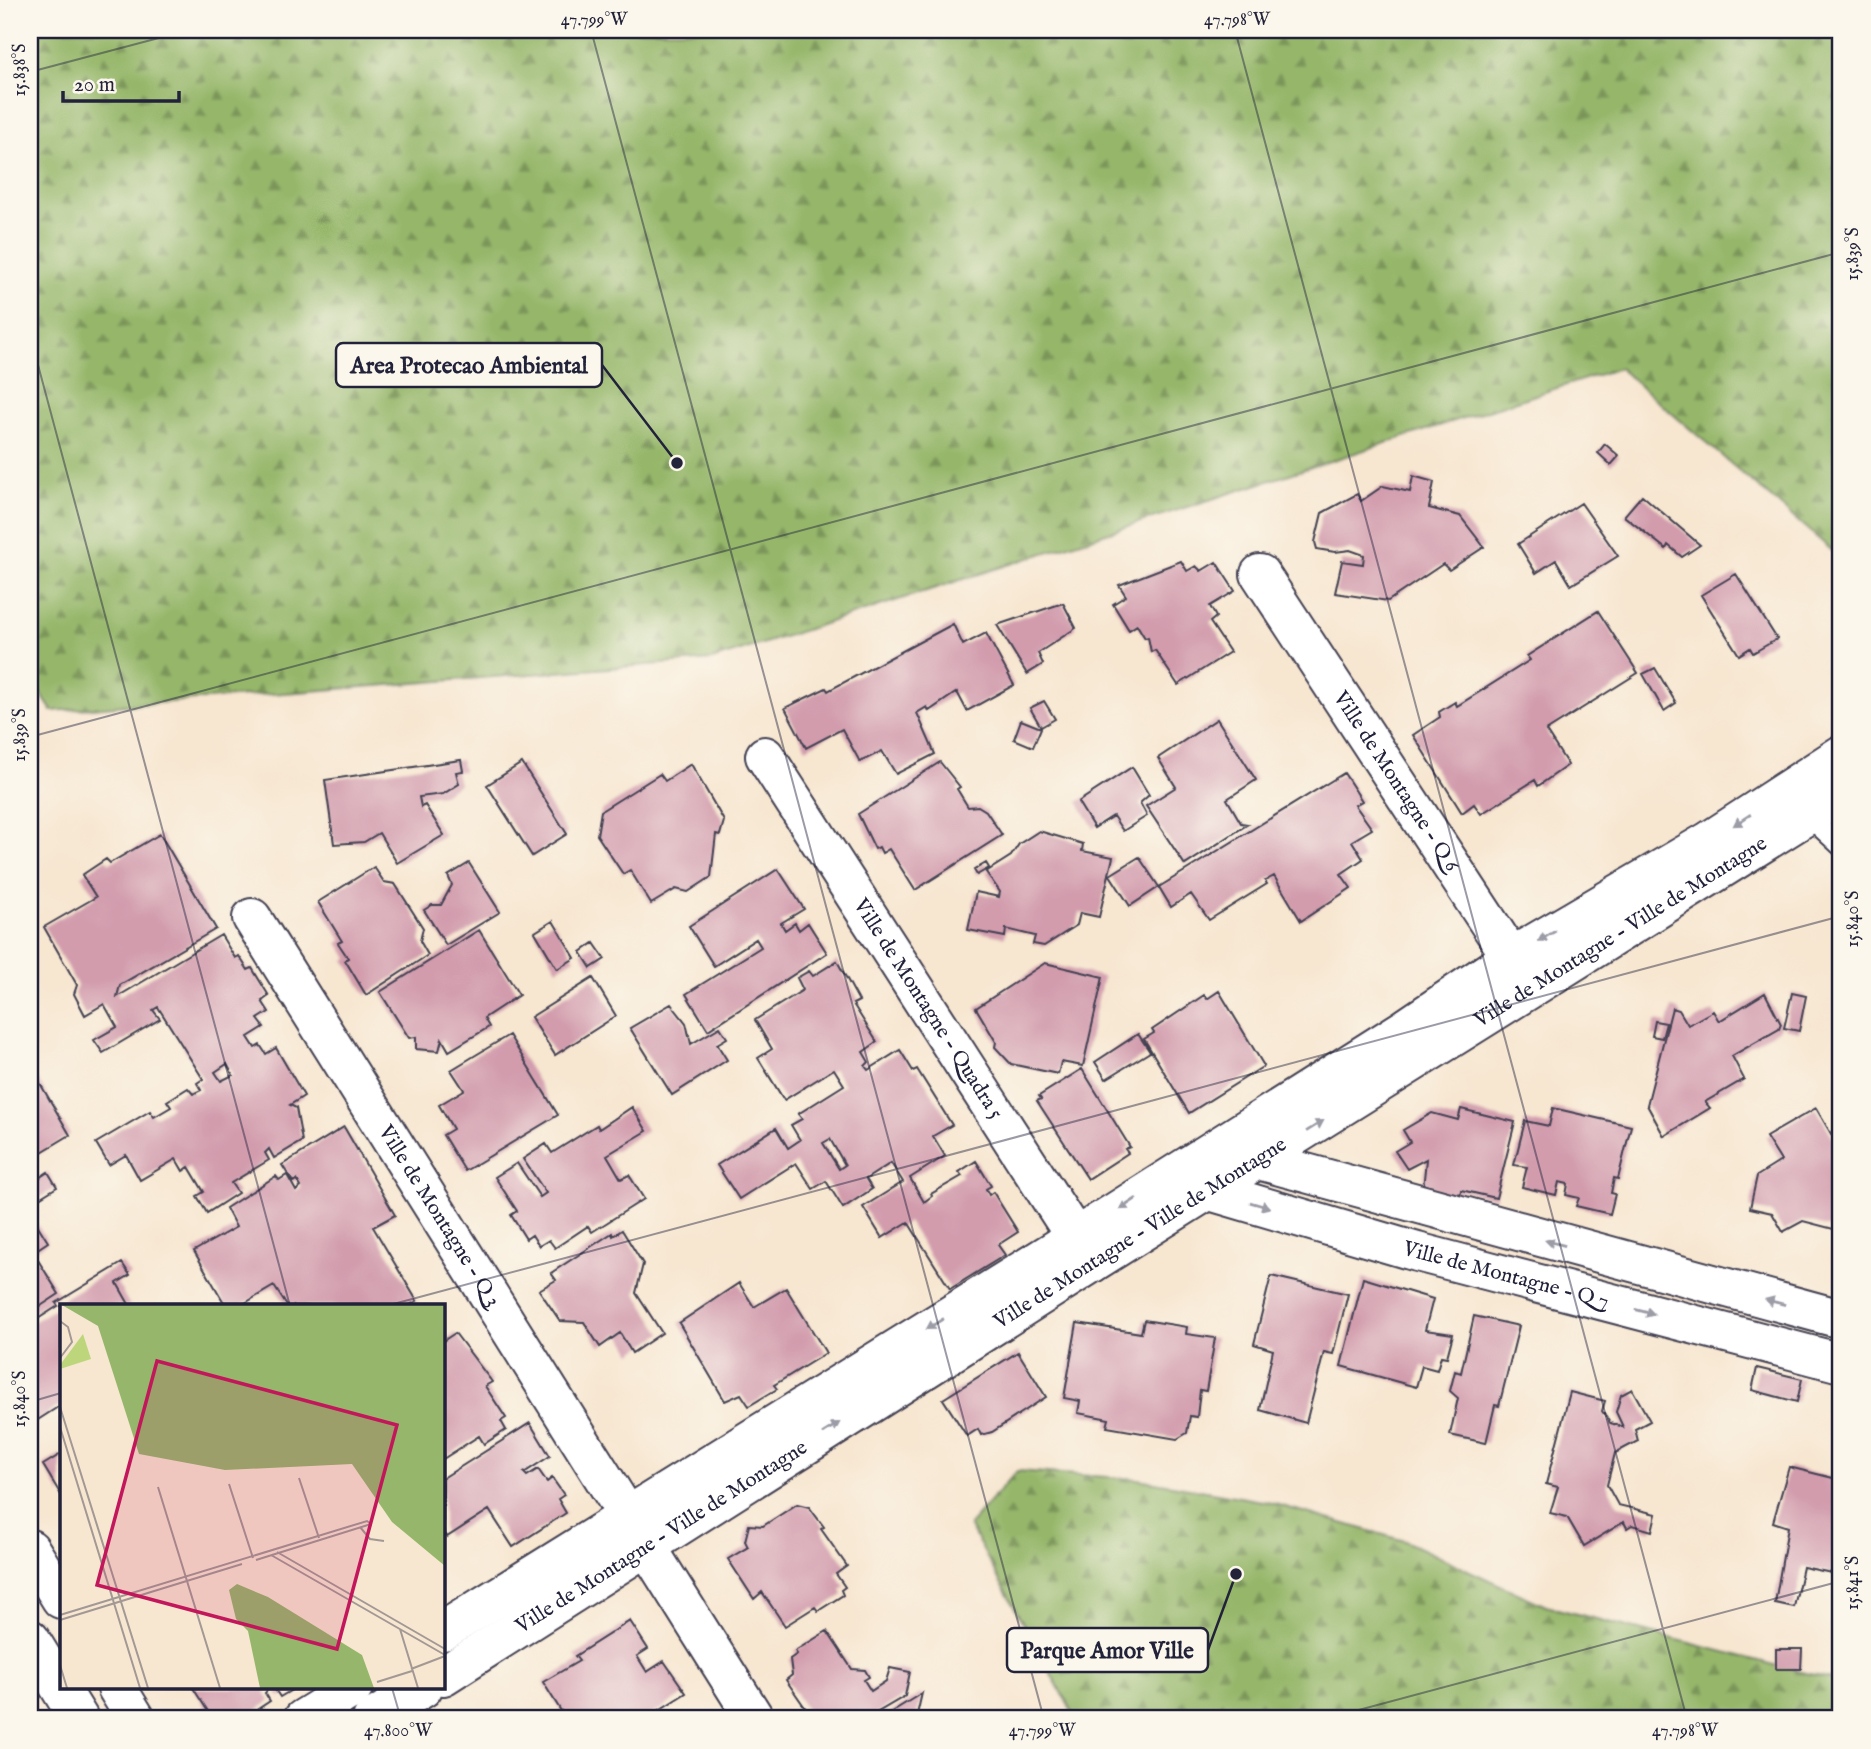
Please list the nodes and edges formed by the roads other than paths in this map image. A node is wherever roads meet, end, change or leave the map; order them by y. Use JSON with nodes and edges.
{"nodes":[{"id":1,"x":1260,"y":574,"type":"dead end"},
{"id":2,"x":765,"y":756,"type":"dead end"},
{"id":3,"x":1841,"y":756,"type":"edge"},
{"id":4,"x":1841,"y":794,"type":"edge"},
{"id":5,"x":1797,"y":804,"type":"junction"},
{"id":6,"x":1841,"y":846,"type":"edge"},
{"id":7,"x":252,"y":918,"type":"dead end"},
{"id":8,"x":1511,"y":957,"type":"junction"},
{"id":9,"x":1532,"y":989,"type":"junction"},
{"id":10,"x":1216,"y":1148,"type":"junction"},
{"id":11,"x":1258,"y":1162,"type":"junction"},
{"id":12,"x":1173,"y":1175,"type":"junction"},
{"id":13,"x":1210,"y":1191,"type":"junction"},
{"id":14,"x":1084,"y":1250,"type":"junction"},
{"id":15,"x":1841,"y":1320,"type":"edge"},
{"id":16,"x":1841,"y":1363,"type":"edge"},
{"id":17,"x":636,"y":1530,"type":"junction"},
{"id":18,"x":30,"y":1549,"type":"edge"},
{"id":19,"x":60,"y":1597,"type":"edge"},
{"id":20,"x":444,"y":1630,"type":"edge"},
{"id":21,"x":30,"y":1639,"type":"edge"},
{"id":22,"x":444,"y":1675,"type":"edge"},
{"id":23,"x":60,"y":1688,"type":"edge"},
{"id":24,"x":61,"y":1690,"type":"edge"},
{"id":25,"x":118,"y":1690,"type":"edge"},
{"id":26,"x":350,"y":1690,"type":"edge"},
{"id":27,"x":420,"y":1690,"type":"edge"},
{"id":28,"x":79,"y":1719,"type":"edge"},
{"id":29,"x":136,"y":1719,"type":"edge"},
{"id":30,"x":303,"y":1719,"type":"edge"},
{"id":31,"x":372,"y":1719,"type":"edge"},
{"id":32,"x":755,"y":1719,"type":"edge"}],
"edges":[{"from":1,"to":8,"type":"street","name":"Ville de Montagne - Q 6"},
{"from":2,"to":14,"type":"street","name":"Ville de Montagne - Quadra 5"},
{"from":3,"to":5,"type":"street","name":"Ville de Montagne - Ville de Montagne"},
{"from":4,"to":5,"type":"street","name":"Ville de Montagne - Ville de Montagne"},
{"from":5,"to":6,"type":"lane"},
{"from":5,"to":8,"type":"street","name":"Ville de Montagne - Ville de Montagne","one_way":true},
{"from":5,"to":9,"type":"street","name":"Ville de Montagne - Ville de Montagne"},
{"from":7,"to":17,"type":"street","name":"Ville de Montagne - Q 3"},
{"from":8,"to":9,"type":"street","name":"Ville de Montagne - Q 6"},
{"from":8,"to":10,"type":"street","name":"Ville de Montagne - Ville de Montagne"},
{"from":11,"to":9,"type":"street","name":"Ville de Montagne - Ville de Montagne","one_way":true},
{"from":10,"to":11,"type":"street","name":"Ville de Montagne - Q 7"},
{"from":10,"to":12,"type":"street","name":"Ville de Montagne - Ville de Montagne"},
{"from":11,"to":13,"type":"street","name":"Ville de Montagne - Ville de Montagne"},
{"from":15,"to":11,"type":"street","name":"Ville de Montagne - Q 7","one_way":true},
{"from":12,"to":13,"type":"street","name":"Ville de Montagne - Q 7"},
{"from":12,"to":14,"type":"street","name":"Ville de Montagne - Ville de Montagne","one_way":true},
{"from":13,"to":14,"type":"street","name":"Ville de Montagne - Ville de Montagne"},
{"from":13,"to":16,"type":"street","name":"Ville de Montagne - Q 7","one_way":true},
{"from":14,"to":17,"type":"street","name":"Ville de Montagne - Ville de Montagne"},
{"from":17,"to":20,"type":"street","name":"Ville de Montagne - Ville de Montagne"},
{"from":17,"to":22,"type":"street","name":"Ville de Montagne - Ville de Montagne"},
{"from":17,"to":32,"type":"street","name":"Ville de Montagne - Q 3"},
{"from":18,"to":19,"type":"street"},
{"from":21,"to":23,"type":"street"},
{"from":24,"to":28,"type":"street"},
{"from":25,"to":29,"type":"street"},
{"from":26,"to":30,"type":"street"},
{"from":27,"to":31,"type":"street"}]}
